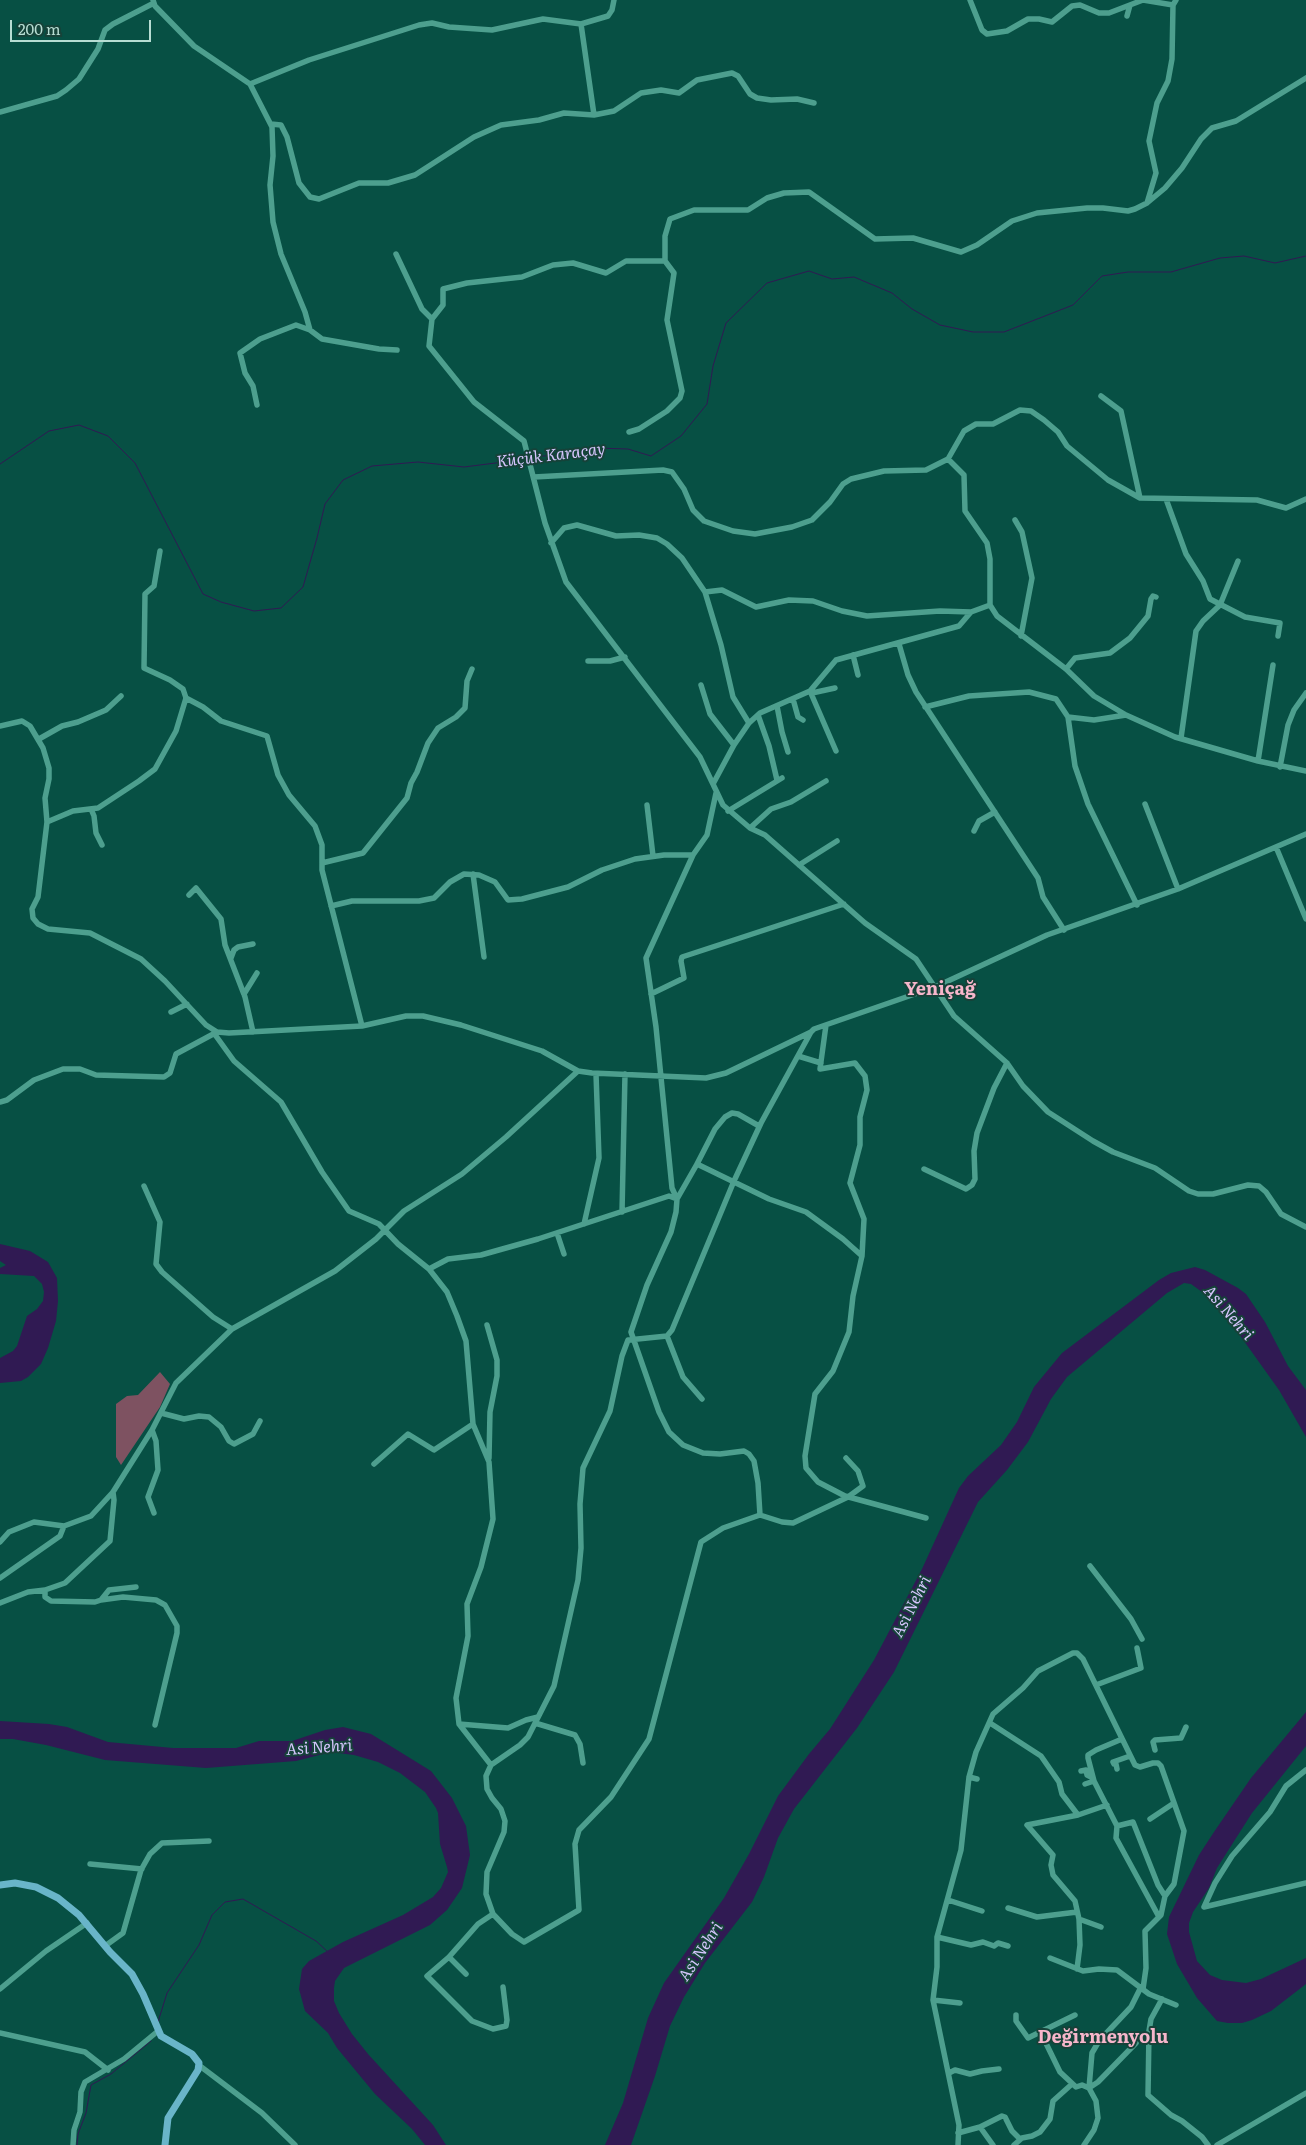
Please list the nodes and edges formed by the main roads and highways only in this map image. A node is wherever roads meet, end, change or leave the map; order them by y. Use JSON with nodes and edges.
{"nodes":[{"id":1,"x":0,"y":1885,"type":"edge"},
{"id":2,"x":165,"y":2145,"type":"edge"}],
"edges":[{"from":1,"to":2,"type":"main road"}]}
